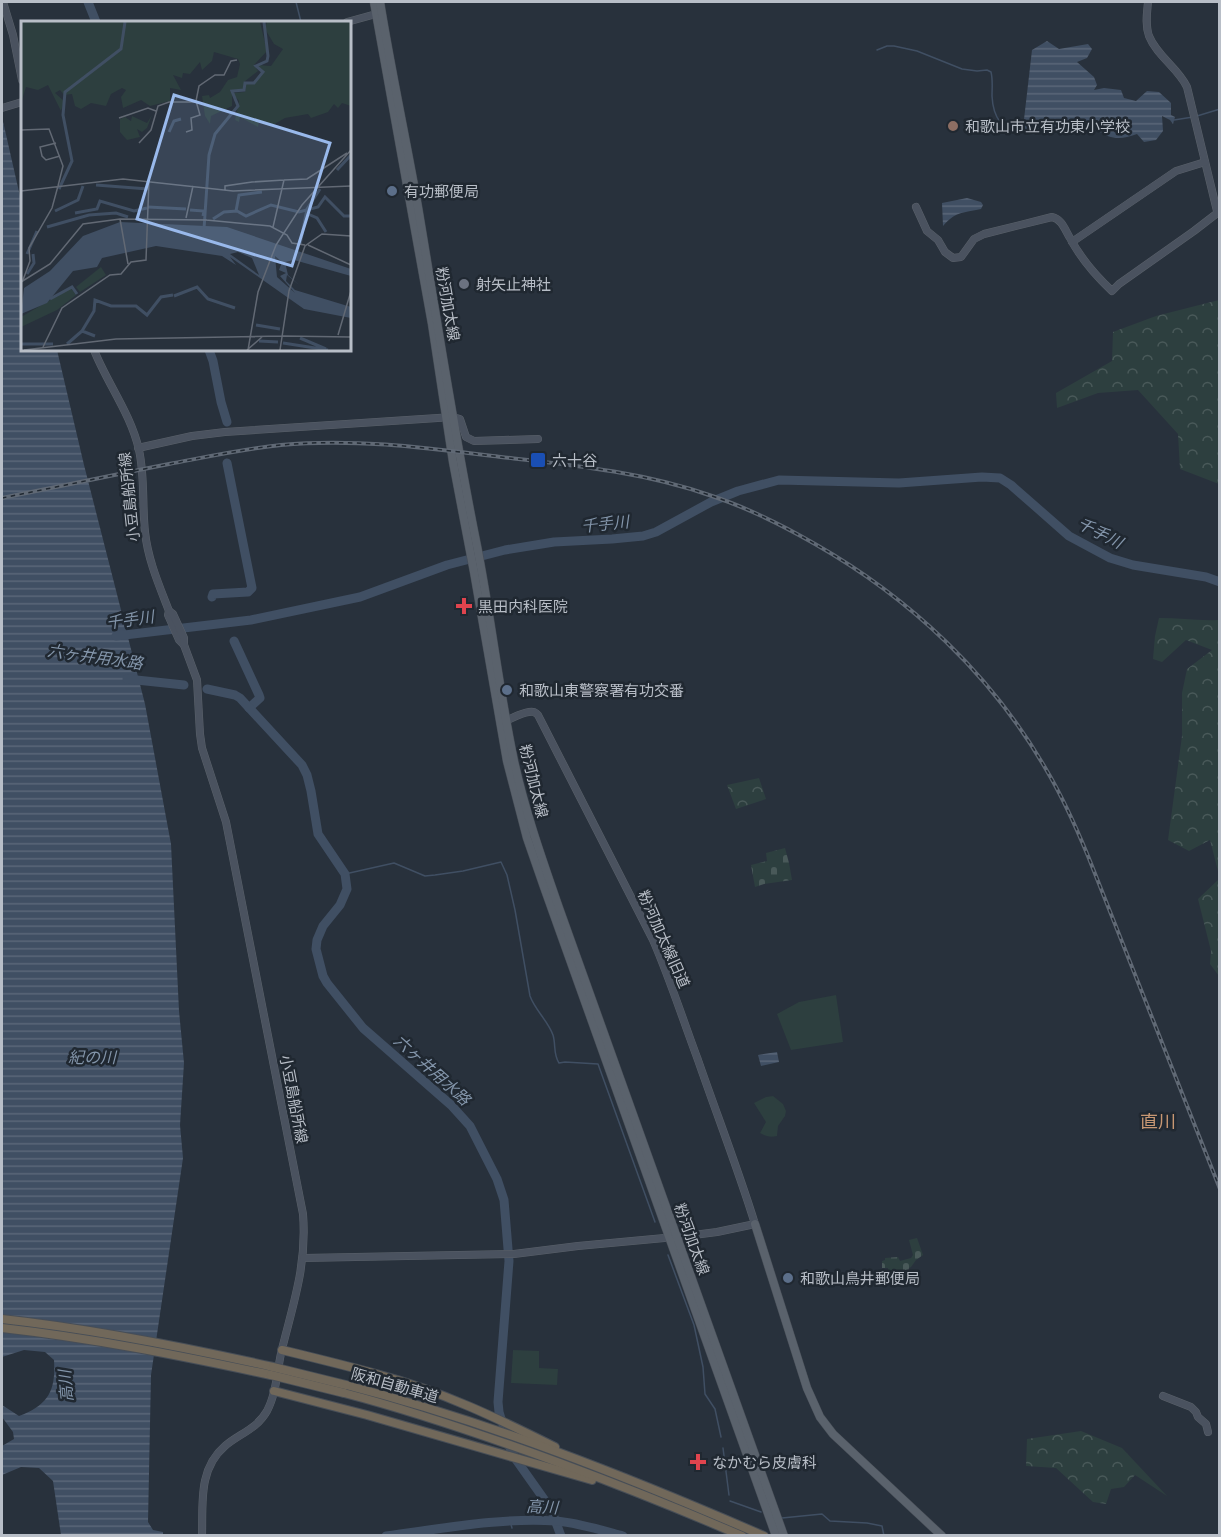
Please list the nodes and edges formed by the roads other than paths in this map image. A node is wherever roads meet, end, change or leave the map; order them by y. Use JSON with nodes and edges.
{"nodes":[{"id":1,"x":3,"y":2,"type":"edge"},
{"id":2,"x":374,"y":2,"type":"edge"},
{"id":3,"x":1148,"y":2,"type":"edge"},
{"id":4,"x":379,"y":8,"type":"edge"},
{"id":5,"x":348,"y":21,"type":"edge"},
{"id":6,"x":21,"y":75,"type":"edge"},
{"id":7,"x":21,"y":102,"type":"edge"},
{"id":8,"x":2,"y":108,"type":"edge"},
{"id":9,"x":1205,"y":162,"type":"junction"},
{"id":10,"x":916,"y":207,"type":"dead end"},
{"id":11,"x":1218,"y":211,"type":"edge"},
{"id":12,"x":1072,"y":242,"type":"junction"},
{"id":13,"x":94,"y":351,"type":"edge"},
{"id":14,"x":450,"y":418,"type":"junction"},
{"id":15,"x":538,"y":438,"type":"dead end"},
{"id":16,"x":138,"y":448,"type":"junction"},
{"id":17,"x":504,"y":723,"type":"junction"},
{"id":18,"x":755,"y":1224,"type":"junction"},
{"id":19,"x":673,"y":1237,"type":"junction"},
{"id":20,"x":304,"y":1258,"type":"junction"},
{"id":21,"x":2,"y":1319,"type":"edge"},
{"id":22,"x":2,"y":1328,"type":"edge"},
{"id":23,"x":282,"y":1350,"type":"junction"},
{"id":24,"x":245,"y":1365,"type":"junction"},
{"id":25,"x":345,"y":1389,"type":"junction"},
{"id":26,"x":274,"y":1391,"type":"junction"},
{"id":27,"x":1163,"y":1396,"type":"dead end"},
{"id":28,"x":1208,"y":1432,"type":"dead end"},
{"id":29,"x":584,"y":1461,"type":"junction"},
{"id":30,"x":655,"y":1499,"type":"junction"},
{"id":31,"x":201,"y":1536,"type":"edge"},
{"id":32,"x":742,"y":1536,"type":"edge"},
{"id":33,"x":764,"y":1536,"type":"edge"},
{"id":34,"x":776,"y":1536,"type":"edge"},
{"id":35,"x":784,"y":1536,"type":"edge"},
{"id":36,"x":942,"y":1536,"type":"edge"}],
"edges":[{"from":1,"to":6,"type":"street"},
{"from":2,"to":4,"type":"main road","name":"粉河加太線"},
{"from":3,"to":9,"type":"street"},
{"from":4,"to":5,"type":"street"},
{"from":4,"to":14,"type":"main road","name":"粉河加太線"},
{"from":7,"to":8,"type":"street"},
{"from":9,"to":11,"type":"street"},
{"from":9,"to":12,"type":"street"},
{"from":10,"to":12,"type":"street"},
{"from":11,"to":12,"type":"street"},
{"from":13,"to":16,"type":"street","name":"小豆島船所線"},
{"from":14,"to":15,"type":"street"},
{"from":14,"to":16,"type":"street"},
{"from":14,"to":17,"type":"main road","name":"粉河加太線"},
{"from":16,"to":20,"type":"street","name":"小豆島船所線"},
{"from":17,"to":18,"type":"street","name":"粉河加太線旧道"},
{"from":17,"to":19,"type":"main road","name":"粉河加太線"},
{"from":18,"to":19,"type":"street"},
{"from":18,"to":36,"type":"main road"},
{"from":19,"to":20,"type":"street"},
{"from":19,"to":34,"type":"main road","name":"粉河加太線"},
{"from":19,"to":35,"type":"main road","name":"粉河加太線"},
{"from":20,"to":23,"type":"street","name":"小豆島船所線"},
{"from":21,"to":24,"type":"highway","name":"阪和自動車道"},
{"from":22,"to":24,"type":"highway","name":"阪和自動車道"},
{"from":23,"to":26,"type":"street","name":"小豆島船所線"},
{"from":23,"to":29,"type":"highway"},
{"from":24,"to":25,"type":"highway","name":"阪和自動車道","bridge":true},
{"from":25,"to":29,"type":"highway","name":"阪和自動車道"},
{"from":25,"to":30,"type":"highway","name":"阪和自動車道"},
{"from":26,"to":30,"type":"highway"},
{"from":26,"to":31,"type":"street","name":"小豆島船所線"},
{"from":27,"to":28,"type":"street"},
{"from":29,"to":33,"type":"highway","name":"阪和自動車道"},
{"from":30,"to":32,"type":"highway","name":"阪和自動車道"}]}
